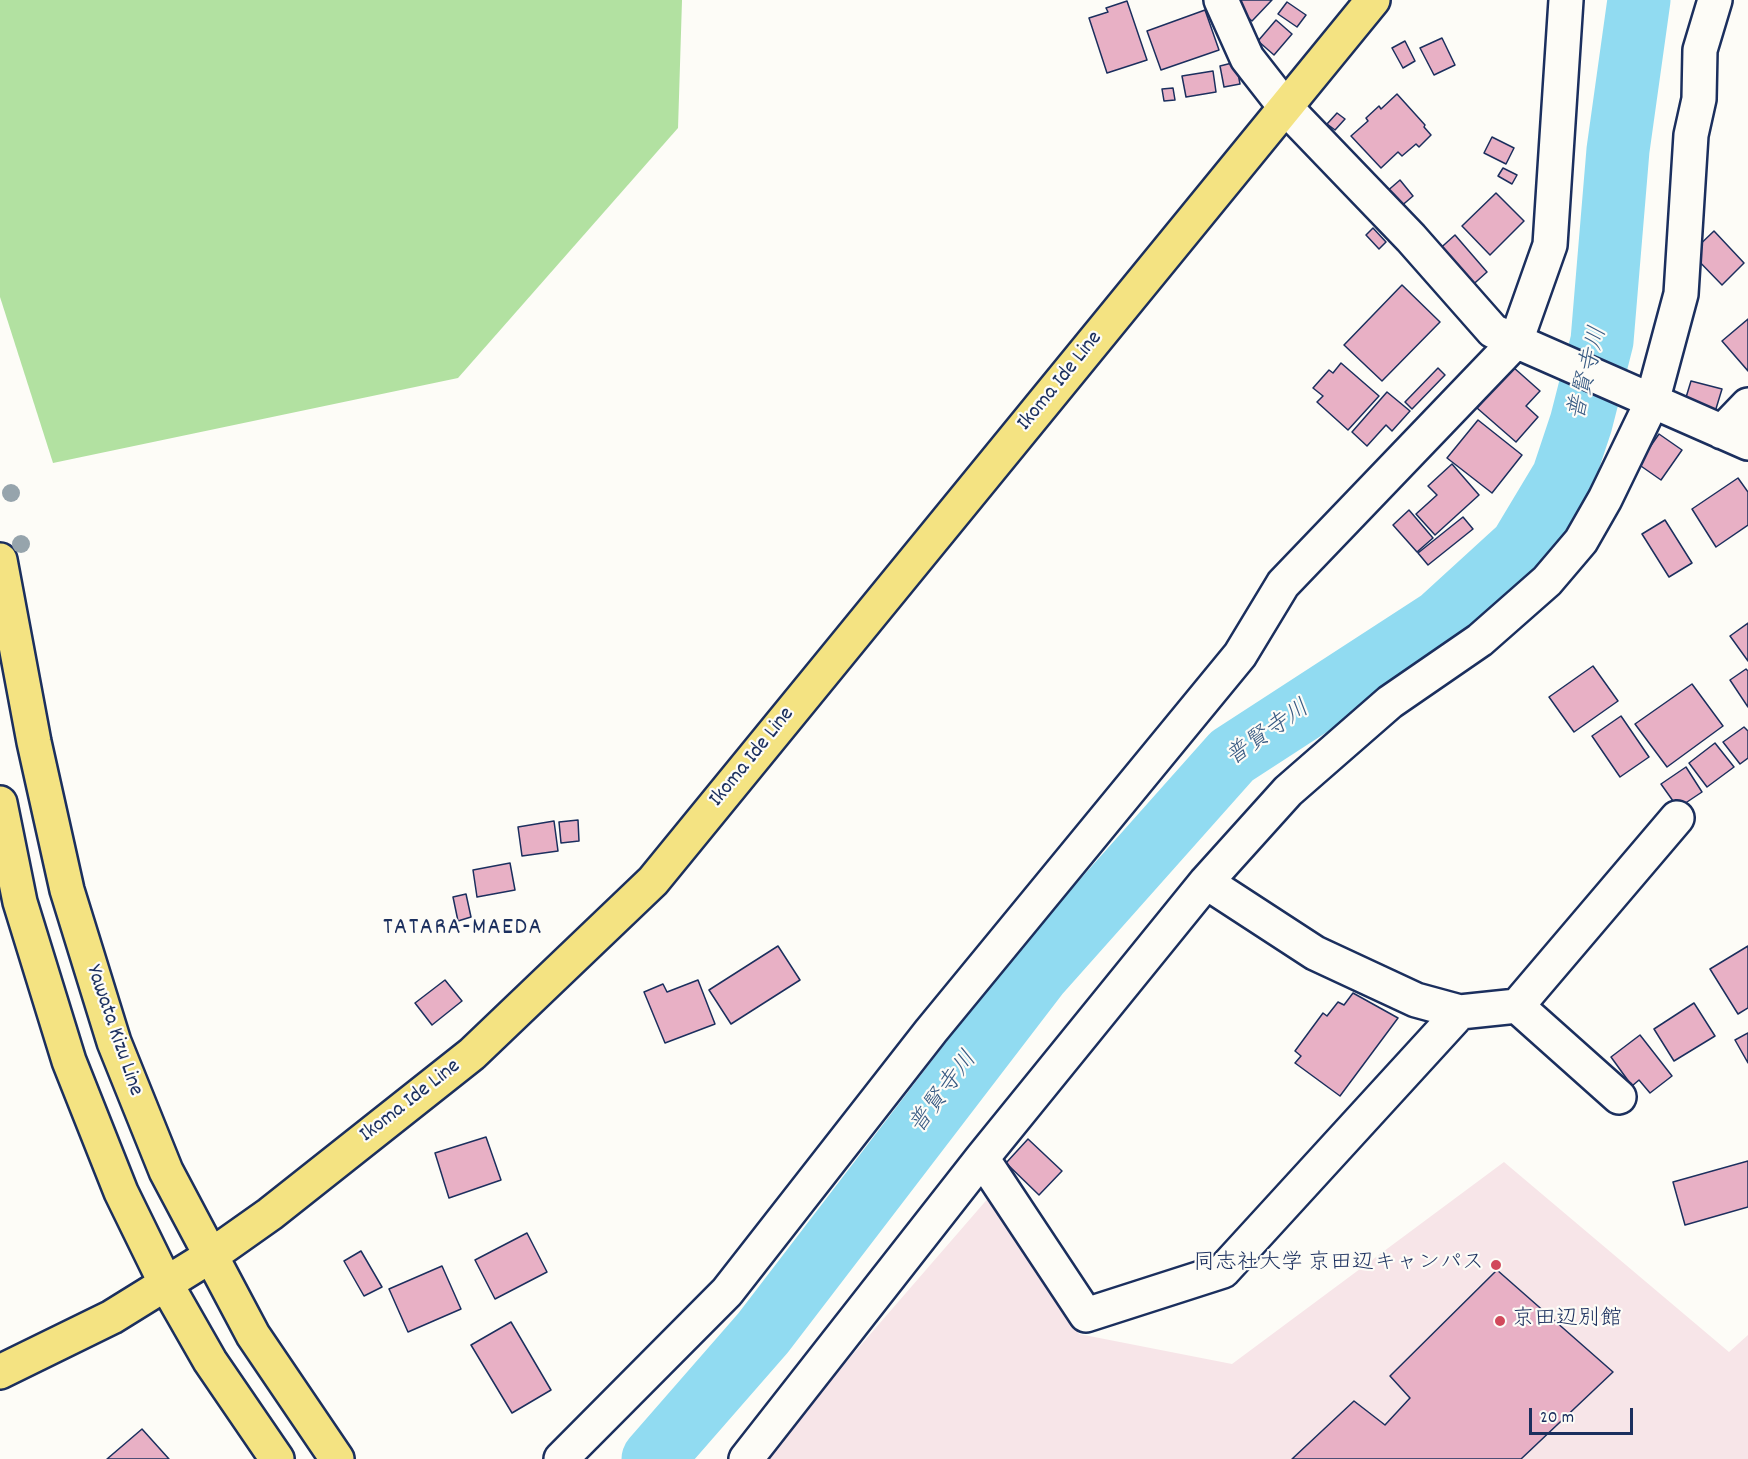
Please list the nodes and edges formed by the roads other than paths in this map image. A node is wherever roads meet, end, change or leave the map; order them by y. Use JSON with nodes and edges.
{"nodes":[{"id":1,"x":1221,"y":0,"type":"edge"},
{"id":2,"x":1373,"y":0,"type":"edge"},
{"id":3,"x":1566,"y":0,"type":"edge"},
{"id":4,"x":1715,"y":0,"type":"edge"},
{"id":5,"x":1286,"y":108,"type":"junction"},
{"id":6,"x":1516,"y":342,"type":"junction"},
{"id":7,"x":1645,"y":398,"type":"junction"},
{"id":8,"x":1748,"y":405,"type":"edge"},
{"id":9,"x":1735,"y":438,"type":"edge"},
{"id":10,"x":0,"y":560,"type":"edge"},
{"id":11,"x":0,"y":803,"type":"edge"},
{"id":12,"x":1677,"y":818,"type":"dead end"},
{"id":13,"x":1206,"y":882,"type":"junction"},
{"id":14,"x":1517,"y":1006,"type":"junction"},
{"id":15,"x":1460,"y":1012,"type":"junction"},
{"id":16,"x":1619,"y":1098,"type":"dead end"},
{"id":17,"x":982,"y":1158,"type":"junction"},
{"id":18,"x":212,"y":1255,"type":"junction"},
{"id":19,"x":166,"y":1284,"type":"junction"},
{"id":20,"x":0,"y":1372,"type":"edge"},
{"id":21,"x":277,"y":1459,"type":"edge"},
{"id":22,"x":337,"y":1459,"type":"edge"},
{"id":23,"x":561,"y":1459,"type":"edge"},
{"id":24,"x":746,"y":1459,"type":"edge"}],
"edges":[{"from":1,"to":5,"type":"street"},
{"from":2,"to":5,"type":"main road","name":"Ikoma Ide Line"},
{"from":3,"to":6,"type":"street"},
{"from":4,"to":7,"type":"street"},
{"from":5,"to":6,"type":"street"},
{"from":5,"to":18,"type":"main road","name":"Ikoma Ide Line"},
{"from":6,"to":7,"type":"street"},
{"from":6,"to":23,"type":"street"},
{"from":7,"to":9,"type":"street"},
{"from":7,"to":13,"type":"street"},
{"from":8,"to":9,"type":"street"},
{"from":10,"to":18,"type":"main road","name":"Yawata Kizu Line"},
{"from":11,"to":19,"type":"main road"},
{"from":12,"to":14,"type":"street"},
{"from":13,"to":15,"type":"street"},
{"from":13,"to":17,"type":"street"},
{"from":14,"to":15,"type":"street"},
{"from":14,"to":16,"type":"street"},
{"from":15,"to":17,"type":"street"},
{"from":17,"to":24,"type":"street"},
{"from":18,"to":19,"type":"main road","name":"Ikoma Ide Line"},
{"from":18,"to":22,"type":"main road","name":"Yawata Kizu Line"},
{"from":19,"to":20,"type":"main road","name":"Ikoma Ide Line"},
{"from":19,"to":21,"type":"main road"}]}
